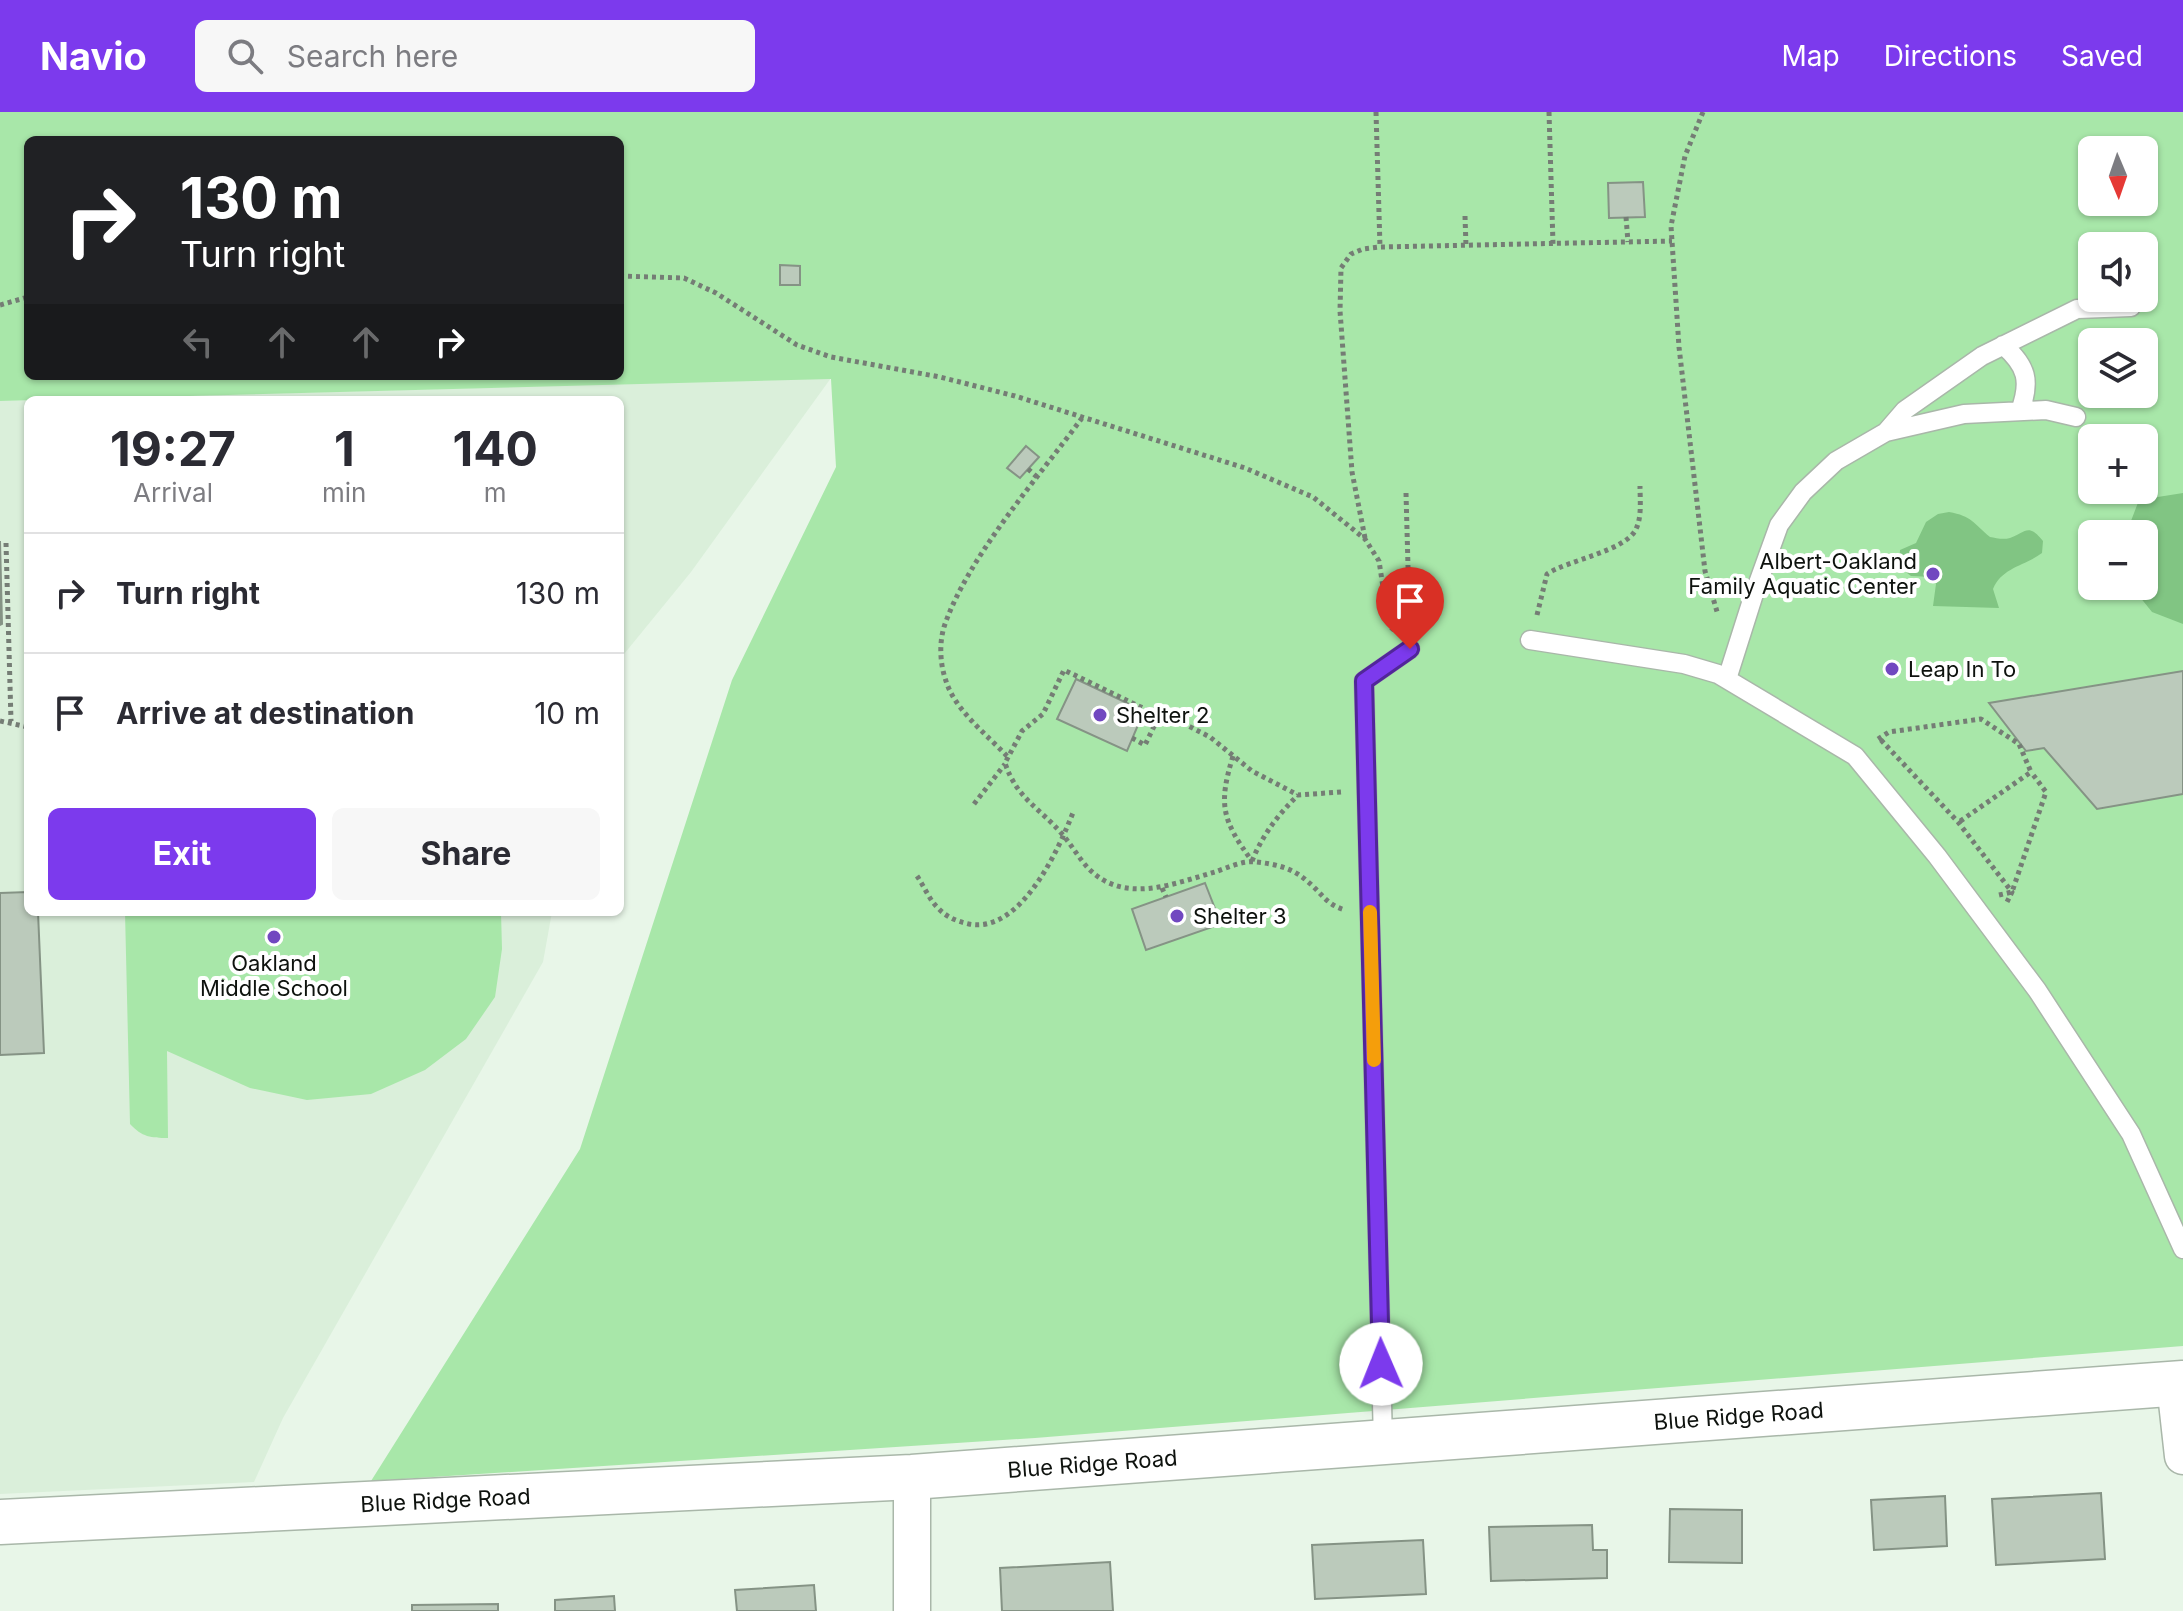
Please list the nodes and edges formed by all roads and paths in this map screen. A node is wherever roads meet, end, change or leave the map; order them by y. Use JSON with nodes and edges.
{"nodes":[{"id":1,"x":1376,"y":112,"type":"edge"},
{"id":2,"x":1549,"y":112,"type":"edge"},
{"id":3,"x":1703,"y":112,"type":"edge"},
{"id":4,"x":1465,"y":216,"type":"dead end"},
{"id":5,"x":1626,"y":217,"type":"dead end"},
{"id":6,"x":1672,"y":241,"type":"junction"},
{"id":7,"x":1628,"y":242,"type":"junction"},
{"id":8,"x":1553,"y":244,"type":"junction"},
{"id":9,"x":1466,"y":246,"type":"junction"},
{"id":10,"x":1380,"y":247,"type":"junction"},
{"id":11,"x":624,"y":276,"type":"edge"},
{"id":12,"x":24,"y":298,"type":"edge"},
{"id":13,"x":0,"y":305,"type":"edge"},
{"id":14,"x":2078,"y":309,"type":"edge"},
{"id":15,"x":2003,"y":345,"type":"junction"},
{"id":16,"x":2020,"y":411,"type":"junction"},
{"id":17,"x":2076,"y":417,"type":"dead end"},
{"id":18,"x":1082,"y":418,"type":"junction"},
{"id":19,"x":1886,"y":432,"type":"junction"},
{"id":20,"x":1028,"y":469,"type":"dead end"},
{"id":21,"x":1037,"y":477,"type":"junction"},
{"id":22,"x":1640,"y":486,"type":"dead end"},
{"id":23,"x":1406,"y":493,"type":"dead end"},
{"id":24,"x":1365,"y":539,"type":"junction"},
{"id":25,"x":6,"y":543,"type":"dead end"},
{"id":26,"x":1409,"y":603,"type":"dead end"},
{"id":27,"x":1530,"y":640,"type":"joint"},
{"id":28,"x":1410,"y":649,"type":"joint"},
{"id":29,"x":1723,"y":677,"type":"junction"},
{"id":30,"x":1161,"y":712,"type":"junction"},
{"id":31,"x":0,"y":721,"type":"edge"},
{"id":32,"x":11,"y":721,"type":"junction"},
{"id":33,"x":24,"y":726,"type":"edge"},
{"id":34,"x":1132,"y":738,"type":"dead end"},
{"id":35,"x":1007,"y":756,"type":"junction"},
{"id":36,"x":1233,"y":756,"type":"junction"},
{"id":37,"x":1855,"y":756,"type":"junction"},
{"id":38,"x":1005,"y":763,"type":"junction"},
{"id":39,"x":2031,"y":772,"type":"junction"},
{"id":40,"x":1367,"y":791,"type":"junction"},
{"id":41,"x":1298,"y":795,"type":"junction"},
{"id":42,"x":974,"y":804,"type":"dead end"},
{"id":43,"x":1074,"y":810,"type":"dead end"},
{"id":44,"x":1958,"y":822,"type":"dead end"},
{"id":45,"x":1064,"y":836,"type":"junction"},
{"id":46,"x":1252,"y":861,"type":"junction"},
{"id":47,"x":917,"y":876,"type":"dead end"},
{"id":48,"x":1162,"y":888,"type":"junction"},
{"id":49,"x":2012,"y":892,"type":"dead end"},
{"id":50,"x":1166,"y":897,"type":"dead end"},
{"id":51,"x":1370,"y":906,"type":"junction"},
{"id":52,"x":2183,"y":1249,"type":"edge"},
{"id":53,"x":2179,"y":1383,"type":"edge"},
{"id":54,"x":1383,"y":1442,"type":"junction"},
{"id":55,"x":2183,"y":1456,"type":"edge"},
{"id":56,"x":912,"y":1477,"type":"junction"},
{"id":57,"x":0,"y":1522,"type":"edge"},
{"id":58,"x":912,"y":1611,"type":"edge"}],
"edges":[{"from":1,"to":10,"type":"path"},
{"from":2,"to":8,"type":"path"},
{"from":3,"to":6,"type":"path"},
{"from":4,"to":9,"type":"path"},
{"from":5,"to":7,"type":"path"},
{"from":6,"to":7,"type":"path"},
{"from":6,"to":29,"type":"path"},
{"from":7,"to":8,"type":"path"},
{"from":8,"to":9,"type":"path"},
{"from":9,"to":10,"type":"path"},
{"from":10,"to":24,"type":"path"},
{"from":11,"to":18,"type":"path"},
{"from":12,"to":13,"type":"path"},
{"from":14,"to":15,"type":"lane"},
{"from":15,"to":16,"type":"lane"},
{"from":15,"to":19,"type":"lane"},
{"from":16,"to":17,"type":"lane"},
{"from":16,"to":19,"type":"lane"},
{"from":18,"to":21,"type":"path"},
{"from":18,"to":24,"type":"path"},
{"from":19,"to":29,"type":"lane"},
{"from":20,"to":21,"type":"path"},
{"from":21,"to":35,"type":"path"},
{"from":22,"to":27,"type":"path"},
{"from":23,"to":26,"type":"path"},
{"from":24,"to":28,"type":"path"},
{"from":25,"to":32,"type":"path"},
{"from":27,"to":29,"type":"lane"},
{"from":28,"to":40,"type":"lane"},
{"from":29,"to":37,"type":"lane"},
{"from":30,"to":34,"type":"path"},
{"from":30,"to":35,"type":"path"},
{"from":30,"to":36,"type":"path"},
{"from":31,"to":32,"type":"path"},
{"from":32,"to":33,"type":"path"},
{"from":35,"to":38,"type":"path"},
{"from":36,"to":41,"type":"path"},
{"from":36,"to":46,"type":"path"},
{"from":37,"to":39,"type":"path"},
{"from":37,"to":52,"type":"lane"},
{"from":38,"to":42,"type":"path"},
{"from":38,"to":45,"type":"path"},
{"from":39,"to":44,"type":"path"},
{"from":39,"to":49,"type":"path"},
{"from":40,"to":41,"type":"path"},
{"from":40,"to":51,"type":"lane"},
{"from":41,"to":46,"type":"path"},
{"from":43,"to":45,"type":"path"},
{"from":45,"to":47,"type":"path"},
{"from":45,"to":48,"type":"path"},
{"from":46,"to":48,"type":"path"},
{"from":46,"to":51,"type":"path"},
{"from":48,"to":50,"type":"path"},
{"from":51,"to":54,"type":"lane"},
{"from":53,"to":54,"type":"street","name":"Blue Ridge Road"},
{"from":53,"to":55,"type":"street"},
{"from":54,"to":56,"type":"street","name":"Blue Ridge Road"},
{"from":56,"to":57,"type":"street","name":"Blue Ridge Road"},
{"from":56,"to":58,"type":"street"}]}
